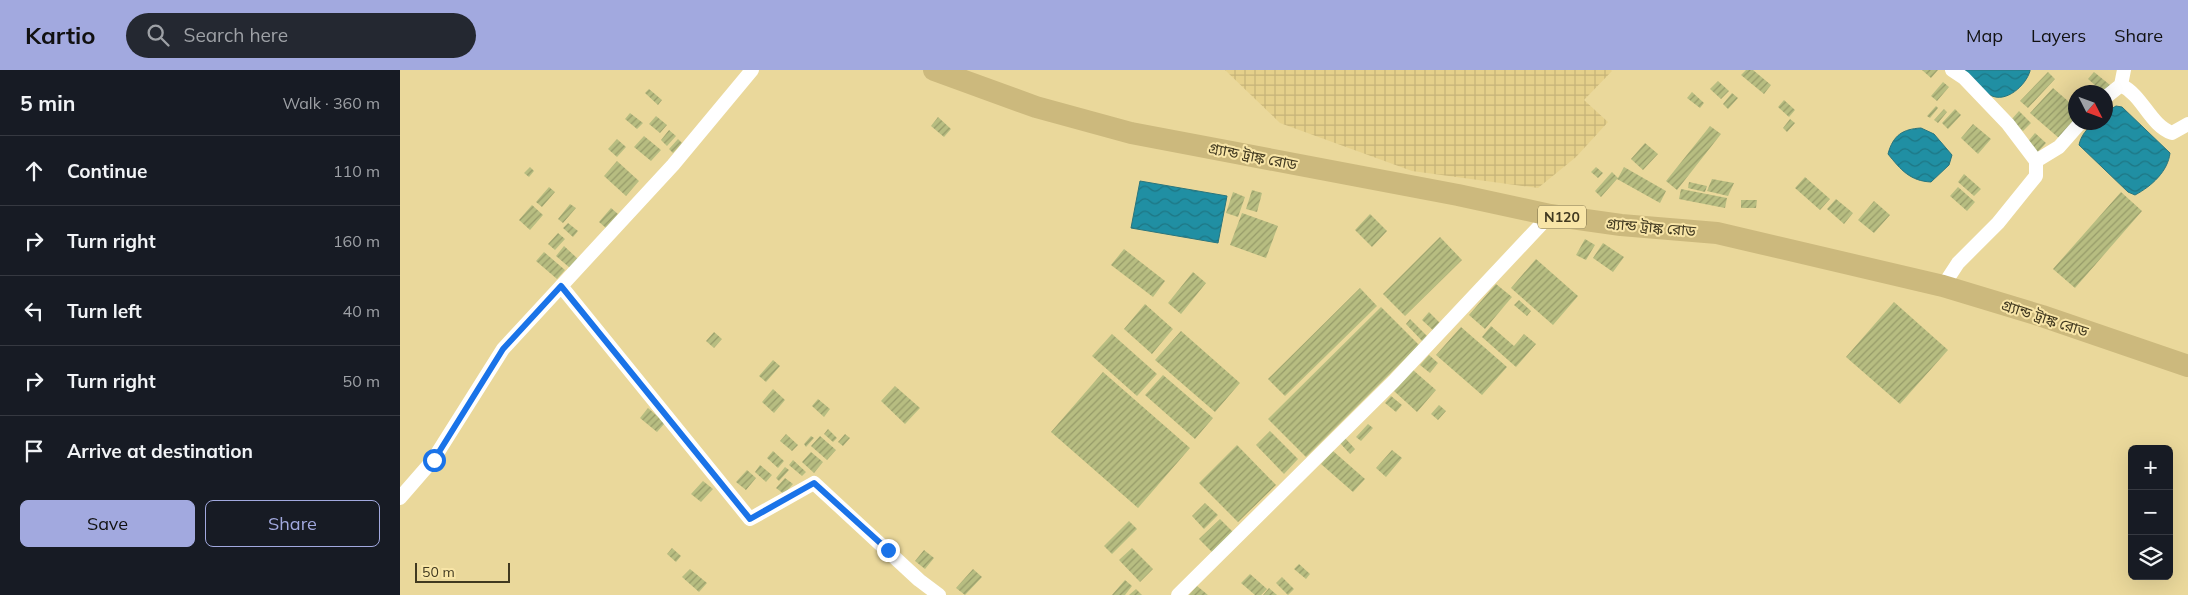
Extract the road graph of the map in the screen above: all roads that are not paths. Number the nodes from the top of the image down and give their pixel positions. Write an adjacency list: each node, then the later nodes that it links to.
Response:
1 (752, 70): 11 (street)
2 (934, 70): 10 (highway, গ্র্যান্ড ট্রাঙ্ক রোড / N120)
3 (1952, 70): 9 (street)
4 (2124, 70): 5 (street)
5 (2121, 85): 6 (street); 7 (street)
6 (2113, 91)
7 (2188, 124)
8 (2074, 130): 9 (street)
9 (2036, 161): 12 (street)
10 (1550, 215): 12 (highway, গ্র্যান্ড ট্রাঙ্ক রোড / N120); 16 (street)
11 (561, 286): 14 (street); 15 (street)
12 (1943, 286): 13 (highway, গ্র্যান্ড ট্রাঙ্ক রোড / N120)
13 (2188, 366)
14 (400, 498)
15 (939, 595)
16 (1178, 595)

